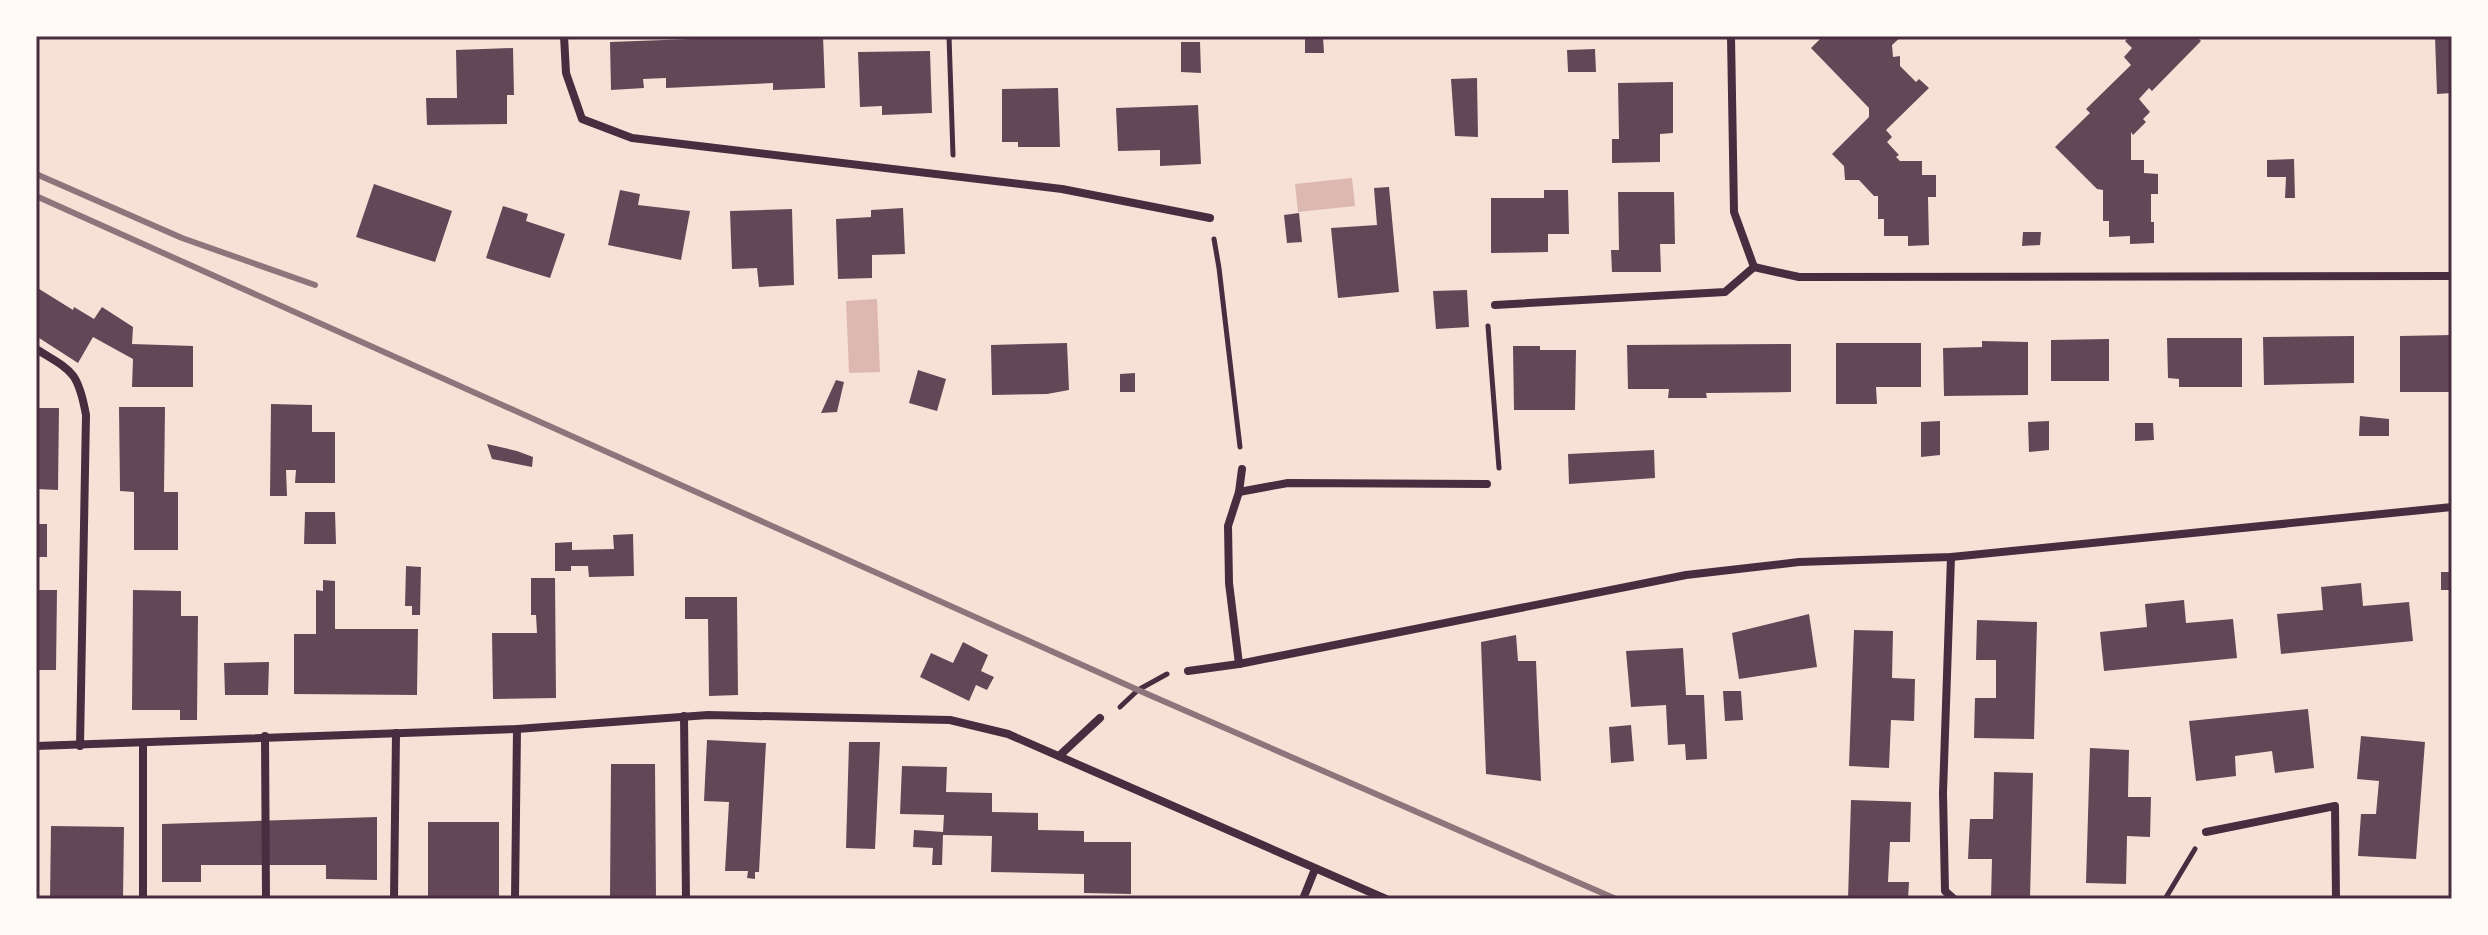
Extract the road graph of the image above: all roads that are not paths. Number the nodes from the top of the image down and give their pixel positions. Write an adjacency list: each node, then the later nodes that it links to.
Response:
1 (564, 36): 3 (street)
2 (1731, 36): 4 (street)
3 (1210, 218)
4 (1754, 267): 5 (street); 6 (street)
5 (2452, 276)
6 (1495, 305)
7 (36, 349): 22 (street)
8 (1242, 469): 10 (street)
9 (1487, 484): 10 (street)
10 (1239, 492): 13 (street)
11 (2452, 507): 12 (street)
12 (1951, 557): 13 (street); 33 (street)
13 (1239, 664): 14 (street)
14 (1188, 671)
15 (684, 716): 17 (street); 23 (street); 30 (street)
16 (1100, 718): 23 (street)
17 (517, 729): 18 (street); 29 (street)
18 (396, 733): 19 (street); 28 (street)
19 (265, 736): 20 (street); 27 (street)
20 (143, 743): 22 (street); 26 (street)
21 (36, 746): 22 (street)
22 (80, 746)
23 (1059, 756): 25 (street)
24 (2206, 832): 34 (street)
25 (1315, 869): 31 (street); 32 (street)
26 (143, 899)
27 (266, 899)
28 (394, 899)
29 (515, 899)
30 (686, 899)
31 (1303, 899)
32 (1386, 899)
33 (1954, 899)
34 (2336, 899)

